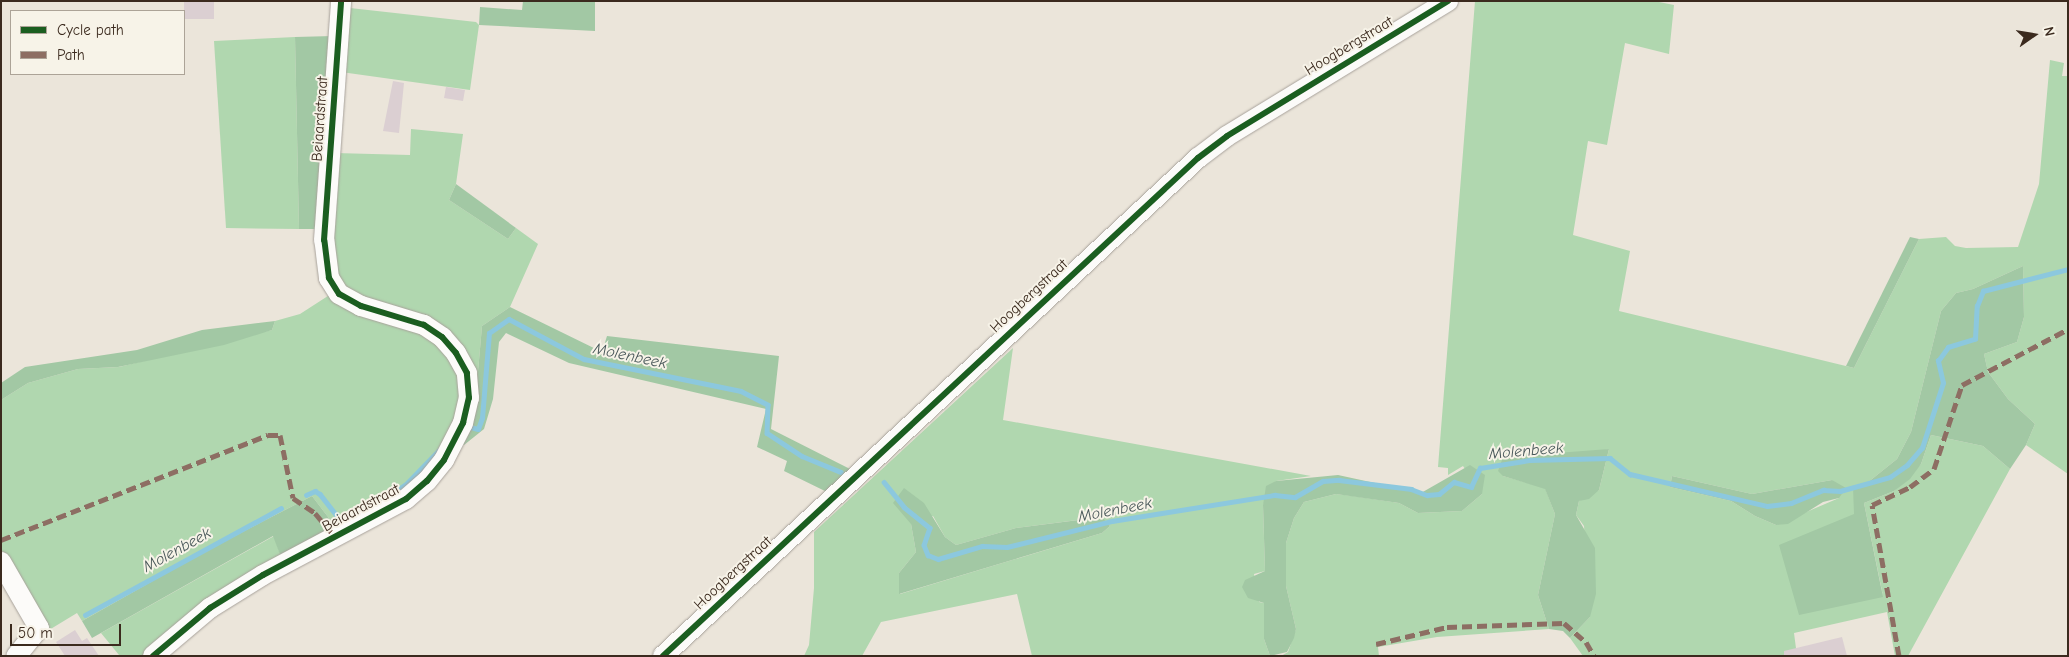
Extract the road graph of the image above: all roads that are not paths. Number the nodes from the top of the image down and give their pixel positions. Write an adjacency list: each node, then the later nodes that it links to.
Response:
1 (342, 1): 5 (street, Beiaardstraat)
2 (1448, 1): 6 (street, Hoogbergstraat)
3 (1, 562): 4 (street)
4 (16, 656)
5 (154, 656)
6 (663, 656)

